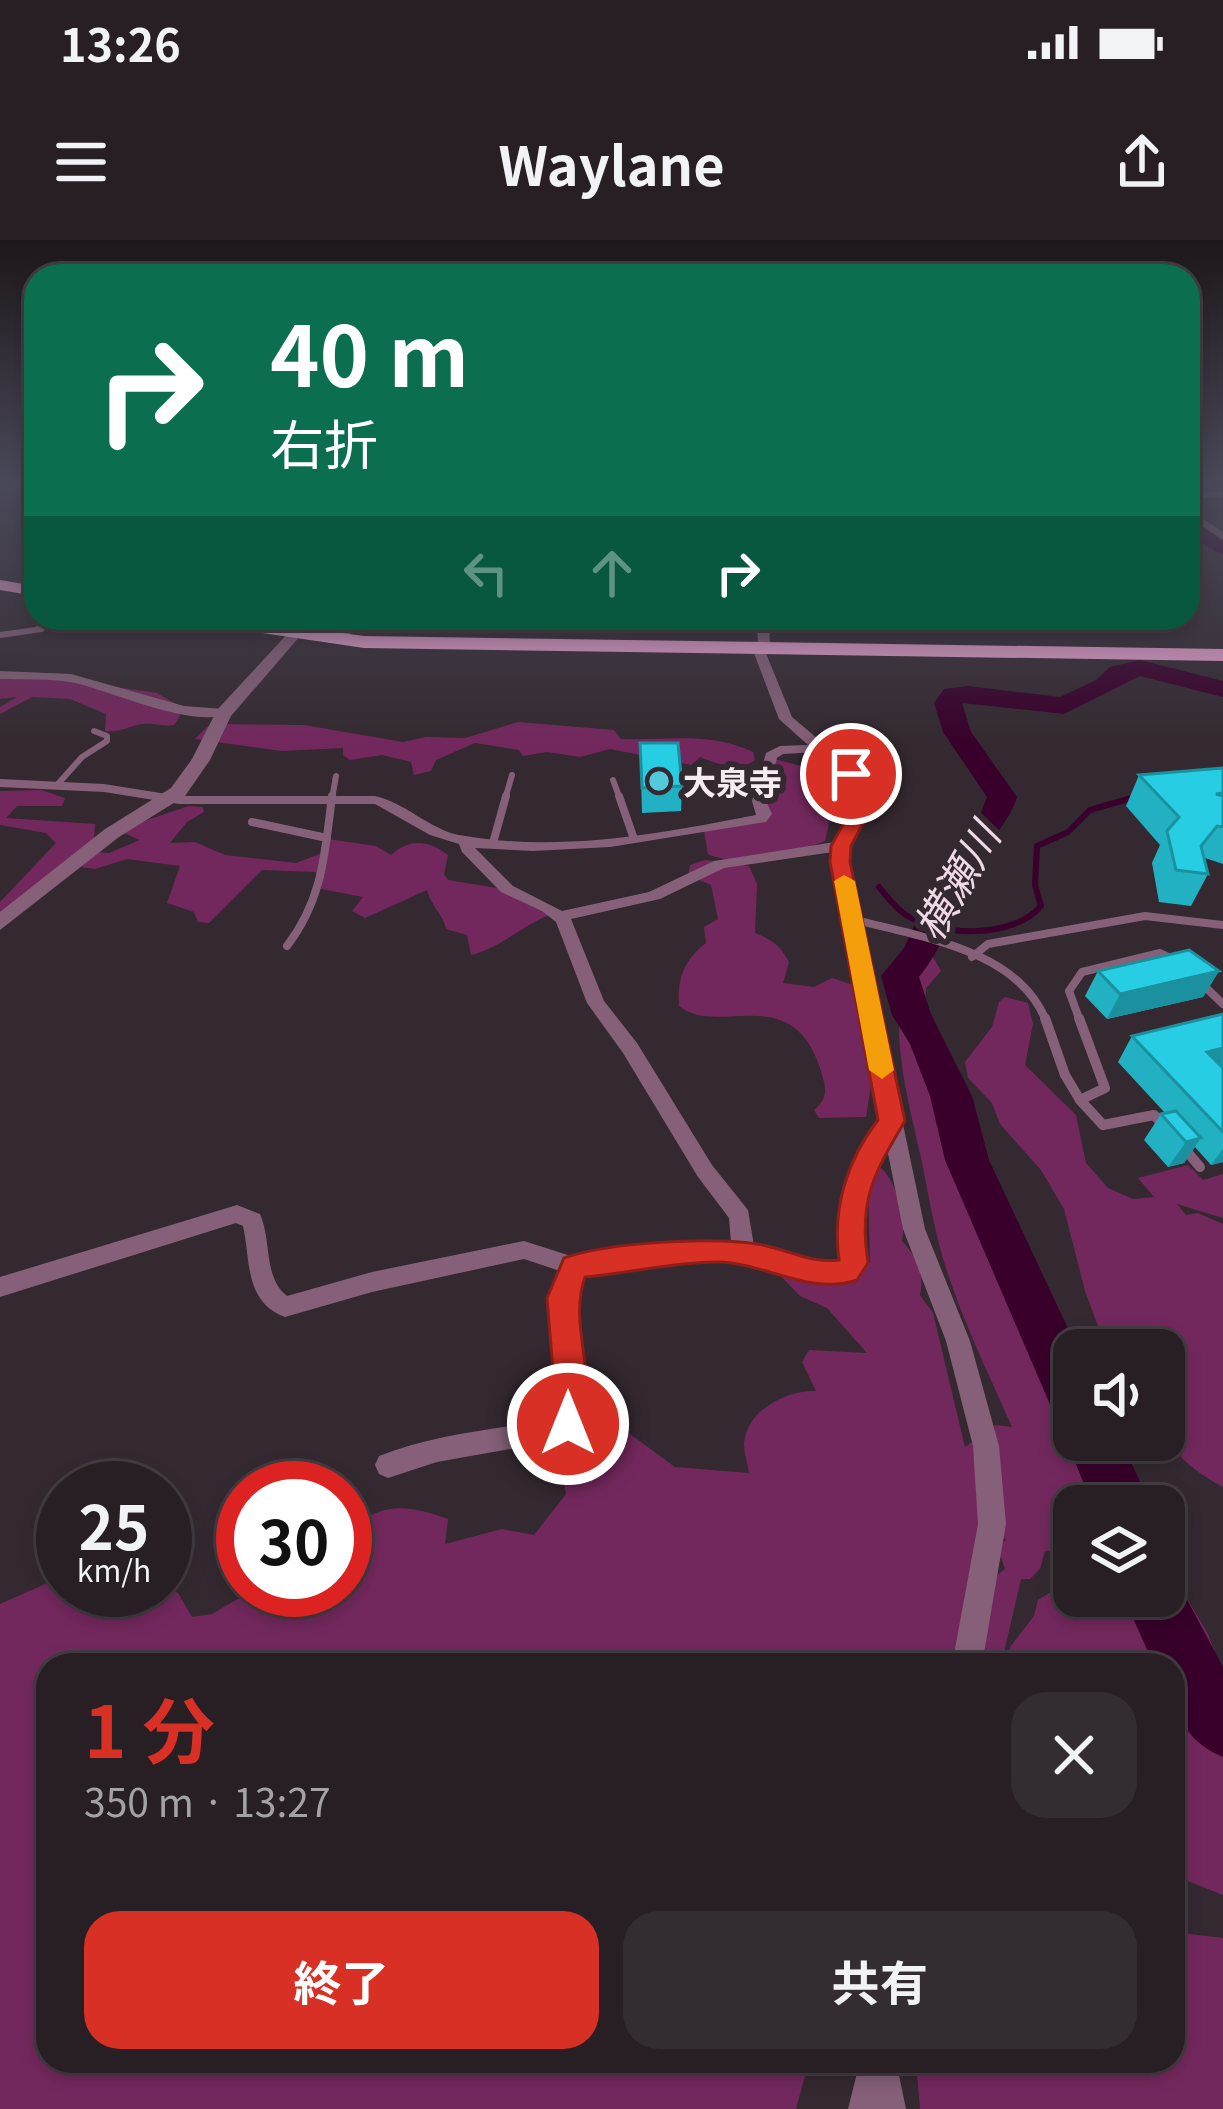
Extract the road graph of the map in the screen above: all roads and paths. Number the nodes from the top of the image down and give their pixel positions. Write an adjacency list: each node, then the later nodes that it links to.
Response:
1 (38, 630): 5 (street)
2 (265, 630): 6 (highway)
3 (347, 630): 7 (street)
4 (762, 630): 8 (street)
5 (0, 635)
6 (294, 635): 7 (highway); 11 (street)
7 (338, 640): 8 (highway)
8 (761, 648): 9 (highway); 13 (street)
9 (1223, 655)
10 (0, 675): 11 (street)
11 (224, 712): 20 (street)
12 (94, 731): 18 (lane)
13 (820, 748): 23 (street); 26 (street)
14 (512, 775): 25 (lane)
15 (336, 776): 19 (lane)
16 (613, 780): 23 (lane)
17 (0, 783): 18 (street)
18 (57, 785): 20 (street)
19 (333, 796): 20 (street); 22 (lane); 24 (street)
20 (168, 799): 29 (street)
21 (252, 822): 22 (lane)
22 (327, 838): 31 (lane)
23 (634, 839): 25 (street)
24 (466, 840): 25 (street); 27 (street)
25 (493, 843)
26 (841, 846): 27 (street); 28 (street)
27 (561, 916): 37 (street)
28 (852, 920): 32 (lane); 35 (street)
29 (0, 923)
30 (1223, 925): 32 (lane)
31 (286, 946)
32 (971, 957): 34 (lane)
33 (1223, 1004): 34 (lane)
34 (1080, 1100): 36 (lane)
35 (892, 1121): 37 (street); 41 (street)
36 (1200, 1167)
37 (743, 1253): 38 (street)
38 (574, 1266): 39 (street); 40 (street)
39 (0, 1287)
40 (388, 1465)
41 (969, 1653)
42 (875, 2073): 44 (street)
43 (880, 2073): 45 (street)
44 (867, 2109)
45 (887, 2109)

